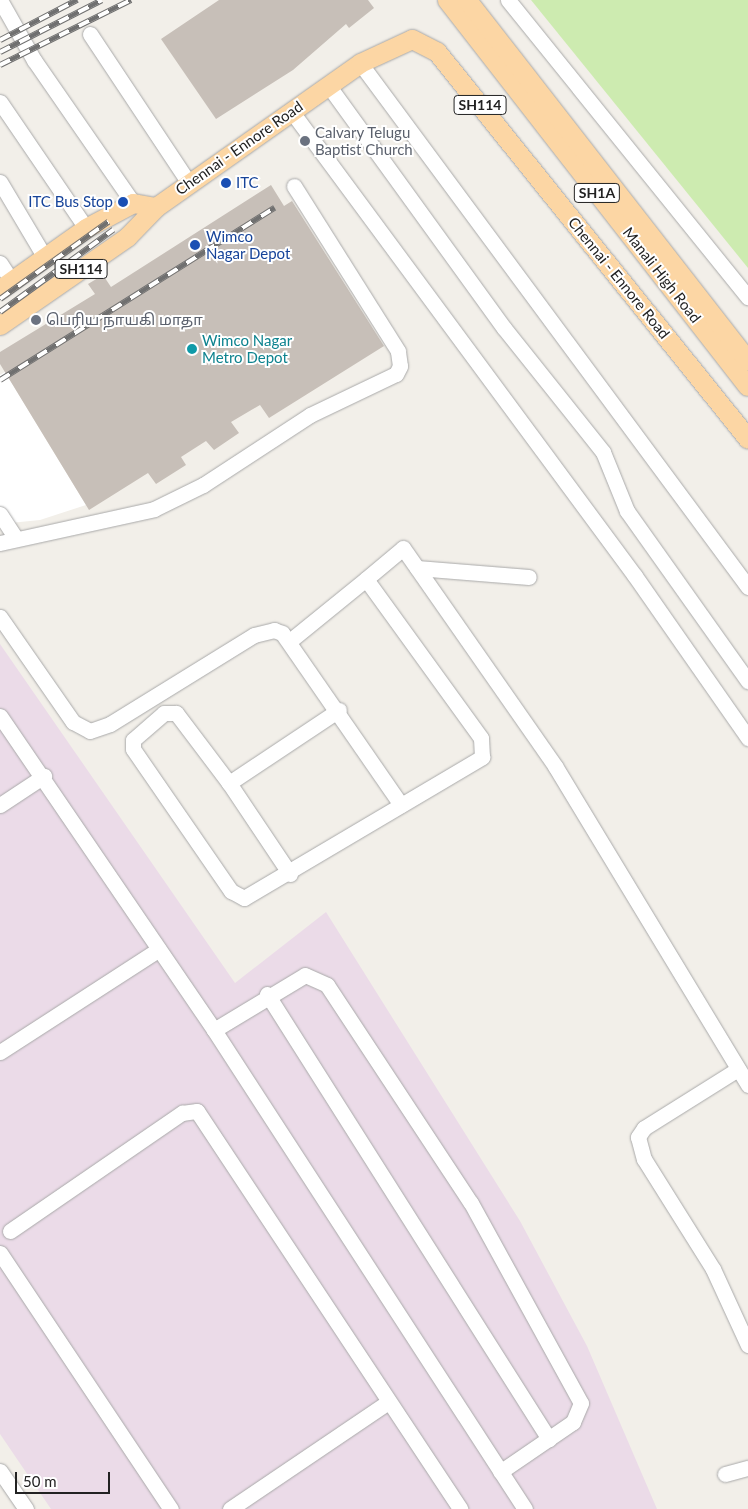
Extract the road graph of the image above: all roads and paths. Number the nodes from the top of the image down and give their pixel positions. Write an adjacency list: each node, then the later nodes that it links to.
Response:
1 (0, 0): 13 (street)
2 (447, 0): 22 (main road, Manali High Road / SH1A)
3 (467, 0): 21 (main road, Manali High Road / SH1A)
4 (508, 0): 19 (street)
5 (90, 34): 11 (street)
6 (360, 63): 7 (main road, Chennai - Ennore Road / SH114); 23 (main road, Chennai - Ennore Road / SH114); 30 (street)
7 (328, 85): 9 (main road, Chennai - Ennore Road / SH114); 33 (street)
8 (0, 102): 15 (street)
9 (292, 112): 11 (main road, Chennai - Ennore Road / SH114); 36 (street)
10 (0, 182): 16 (street)
11 (189, 183): 14 (main road, Chennai - Ennore Road / SH114)
12 (294, 186): 25 (street)
13 (133, 203): 14 (main road); 15 (main road, SH114)
14 (156, 207): 20 (main road, Chennai - Ennore Road / SH114)
15 (86, 228): 16 (main road, SH114)
16 (44, 256): 18 (main road, SH114)
17 (0, 263): 18 (street)
18 (5, 284)
19 (748, 297)
20 (0, 325)
21 (748, 361)
22 (748, 386)
23 (748, 439)
24 (0, 514): 25 (street)
25 (15, 536): 26 (street)
26 (0, 543)
27 (417, 568): 28 (street); 29 (street); 46 (street)
28 (529, 577)
29 (366, 579): 32 (street); 40 (street)
30 (748, 587)
31 (0, 618): 32 (street)
32 (291, 640): 34 (street)
33 (748, 680)
34 (339, 710): 38 (street); 40 (street)
35 (0, 716): 37 (street)
36 (748, 738)
37 (44, 776): 39 (street); 42 (street)
38 (229, 783): 41 (street); 41 (street)
39 (0, 805)
40 (401, 805): 41 (street)
41 (290, 874)
42 (160, 949): 44 (street); 45 (street)
43 (267, 994): 44 (street); 52 (street); 52 (street)
44 (214, 1030): 55 (street)
45 (0, 1052)
46 (738, 1069): 47 (street); 50 (street)
47 (748, 1085)
48 (10, 1231): 51 (street)
49 (0, 1253): 58 (street)
50 (748, 1345)
51 (388, 1402): 59 (street); 60 (street)
52 (549, 1439): 55 (street)
53 (748, 1468): 56 (street)
54 (0, 1471): 57 (street)
55 (500, 1472): 61 (street)
56 (725, 1474)
57 (26, 1509)
58 (171, 1509)
59 (230, 1509)
60 (460, 1509)
61 (525, 1509)

